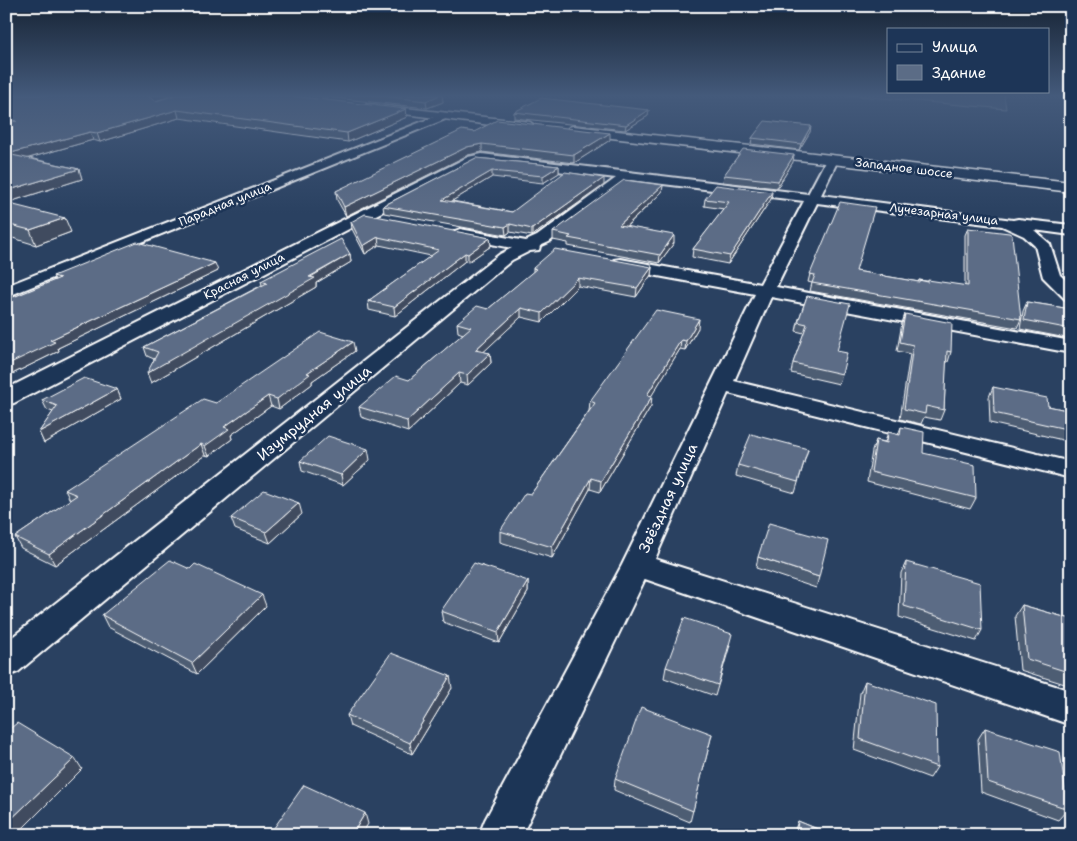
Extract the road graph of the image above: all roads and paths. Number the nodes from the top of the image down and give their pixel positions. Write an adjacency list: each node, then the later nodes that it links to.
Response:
1 (399, 134): 17 (street, Парадная улица)
2 (606, 134): 4 (main road, Западное шоссе)
3 (482, 158): 5 (street, Лучезарная улица); 8 (street, Красная улица)
4 (832, 160): 6 (main road, Западное шоссе); 7 (street, Звёздная улица)
5 (628, 175): 7 (street, Лучезарная улица); 13 (street, Изумрудная улица)
6 (1071, 187)
7 (811, 198): 10 (street, Лучезарная улица); 16 (street, Звёздная улица)
8 (362, 215): 9 (street); 21 (street, Красная улица)
9 (392, 221)
10 (1006, 222): 12 (street); 18 (street, Лучезарная улица)
11 (440, 230): 13 (street)
12 (1071, 230)
13 (528, 246): 14 (street); 24 (street, Изумрудная улица)
14 (556, 252)
15 (604, 261): 16 (street)
16 (765, 291): 19 (street); 20 (street, Звёздная улица)
17 (6, 292)
18 (1071, 295)
19 (1071, 347)
20 (721, 386): 22 (street); 23 (street, Звёздная улица)
21 (6, 398)
22 (1071, 470)
23 (637, 565): 25 (street); 26 (street, Звёздная улица)
24 (6, 662)
25 (1071, 708)
26 (500, 835)

